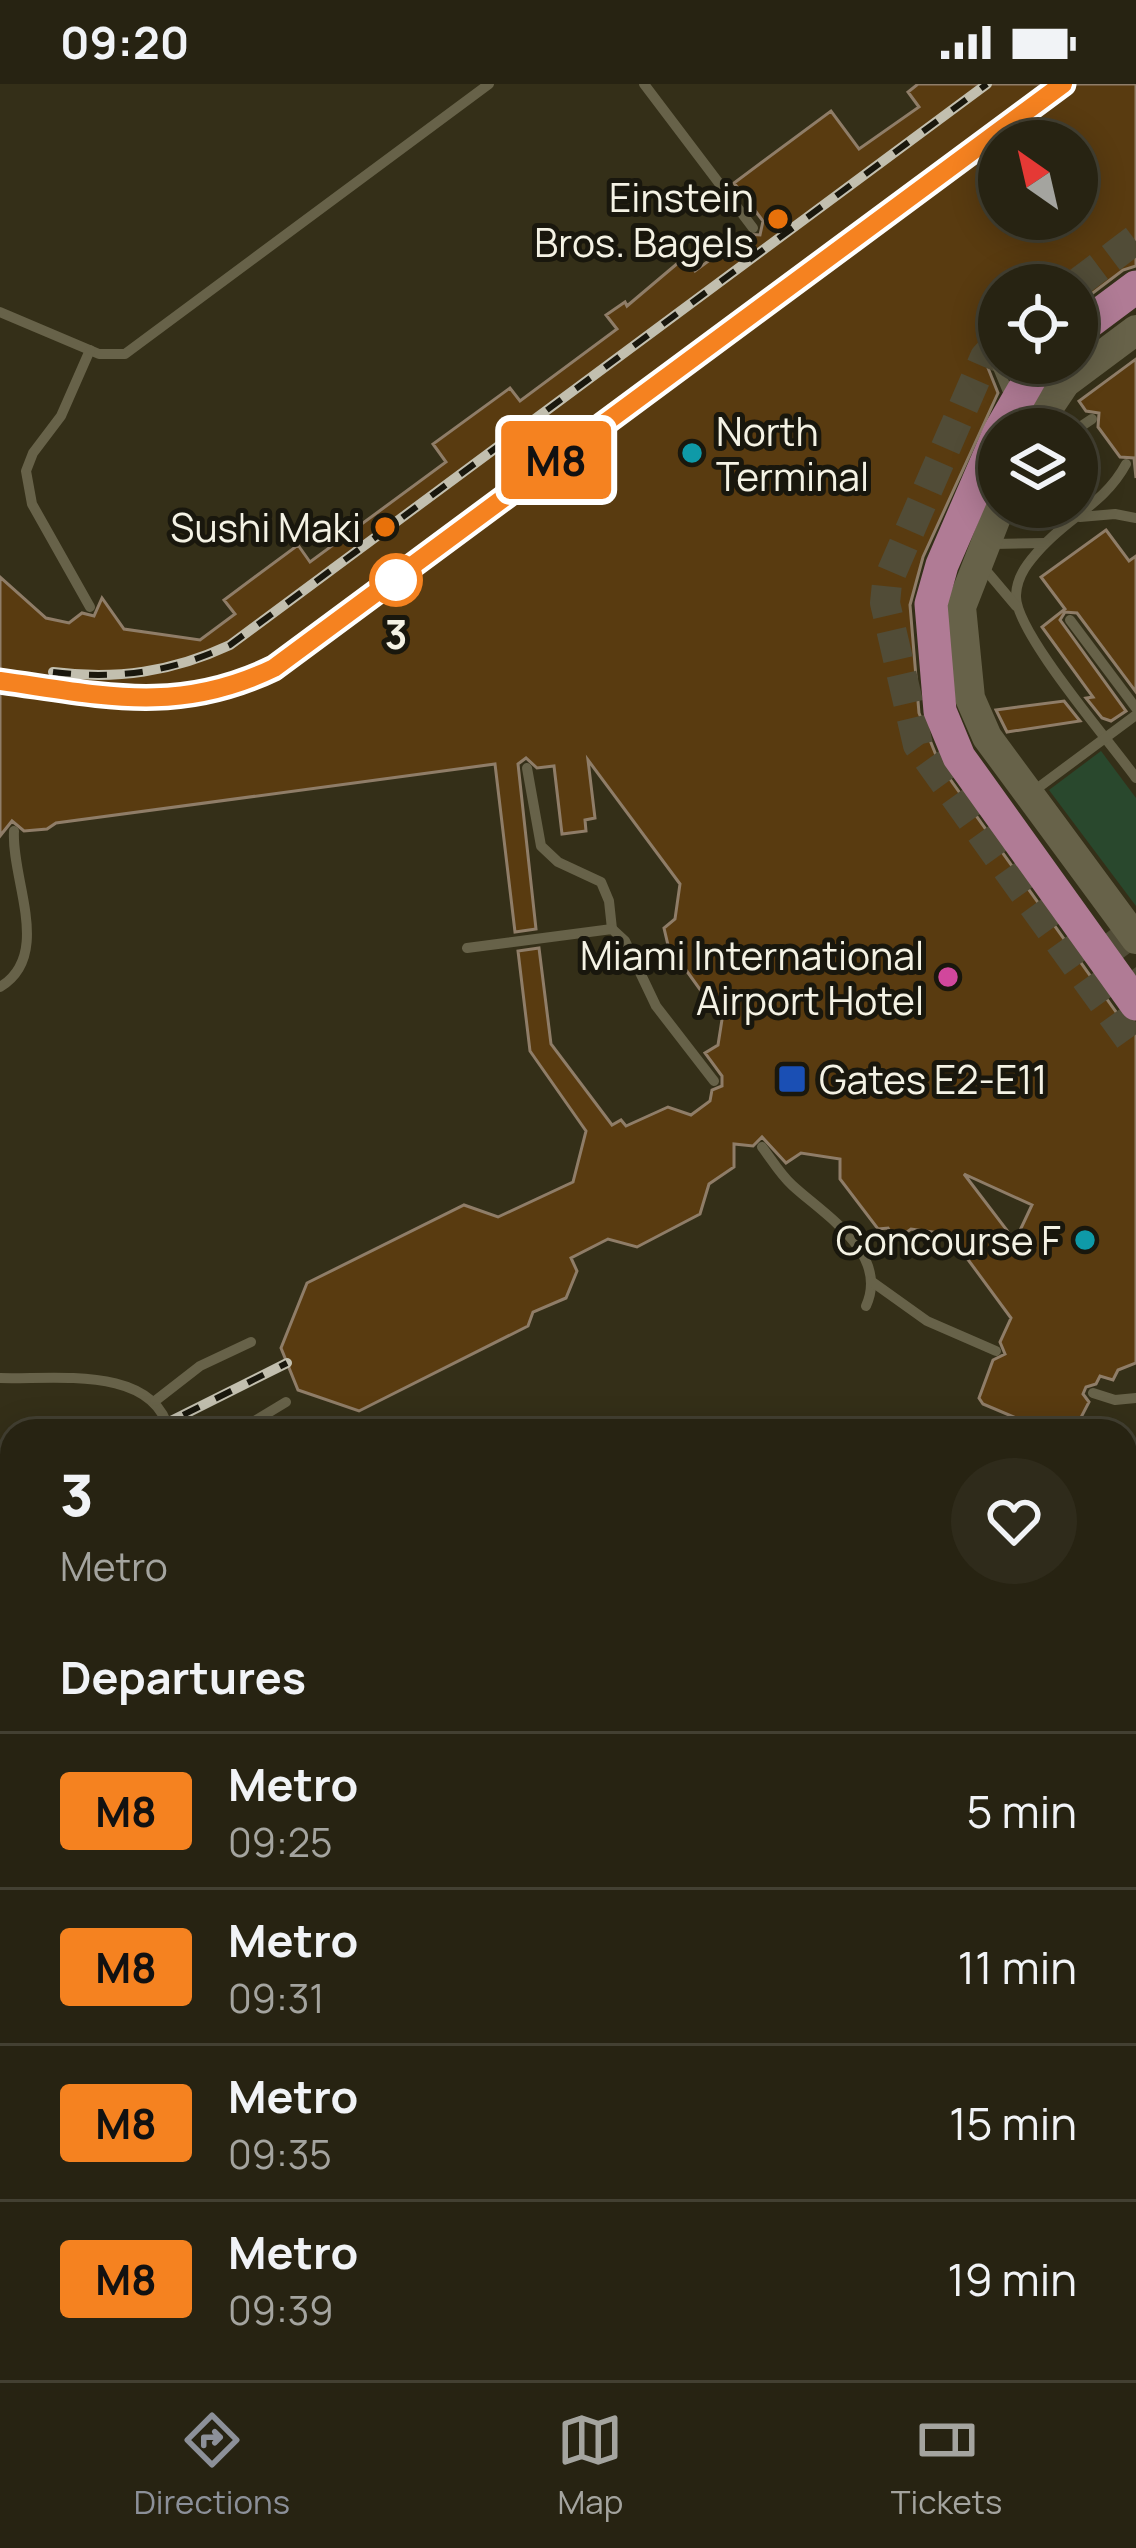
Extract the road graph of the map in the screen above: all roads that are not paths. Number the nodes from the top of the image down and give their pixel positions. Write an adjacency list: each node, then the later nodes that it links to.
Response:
1 (489, 84): 8 (lane)
2 (644, 84): 3 (lane)
3 (753, 229)
4 (1136, 287): 6 (main road)
5 (0, 312): 8 (lane)
6 (1098, 315)
7 (1136, 330): 9 (main road)
8 (90, 350): 20 (lane)
9 (1024, 407): 19 (main road)
10 (1126, 464): 11 (lane)
11 (1098, 502)
12 (1098, 516): 13 (lane)
13 (1136, 518)
14 (989, 528): 19 (main road)
15 (1066, 528): 16 (lane)
16 (1045, 543): 17 (lane); 21 (lane)
17 (993, 544)
18 (983, 567): 21 (lane)
19 (946, 606): 28 (main road)
20 (90, 607)
21 (1017, 608): 24 (lane)
22 (1070, 620): 27 (lane)
23 (1049, 636): 24 (lane)
24 (1037, 644): 26 (lane)
25 (1084, 684): 26 (lane)
26 (1072, 692): 30 (lane)
27 (1136, 711): 31 (lane)
28 (959, 719): 31 (main road); 37 (main road)
29 (527, 768): 33 (lane)
30 (1136, 778)
31 (1029, 795): 34 (main road)
32 (14, 831): 36 (lane)
33 (612, 929): 35 (lane); 38 (lane)
34 (1134, 932)
35 (467, 948)
36 (0, 987)
37 (1136, 1004)
38 (714, 1081)
39 (762, 1147): 40 (lane)
40 (871, 1281): 41 (lane); 43 (lane)
41 (866, 1306)
42 (251, 1342): 47 (lane)
43 (996, 1351)
44 (0, 1378): 47 (lane)
45 (1093, 1393): 46 (lane)
46 (1136, 1398)
47 (155, 1401): 49 (lane)
48 (286, 1402): 50 (lane)
49 (163, 1419)
50 (258, 1419)

